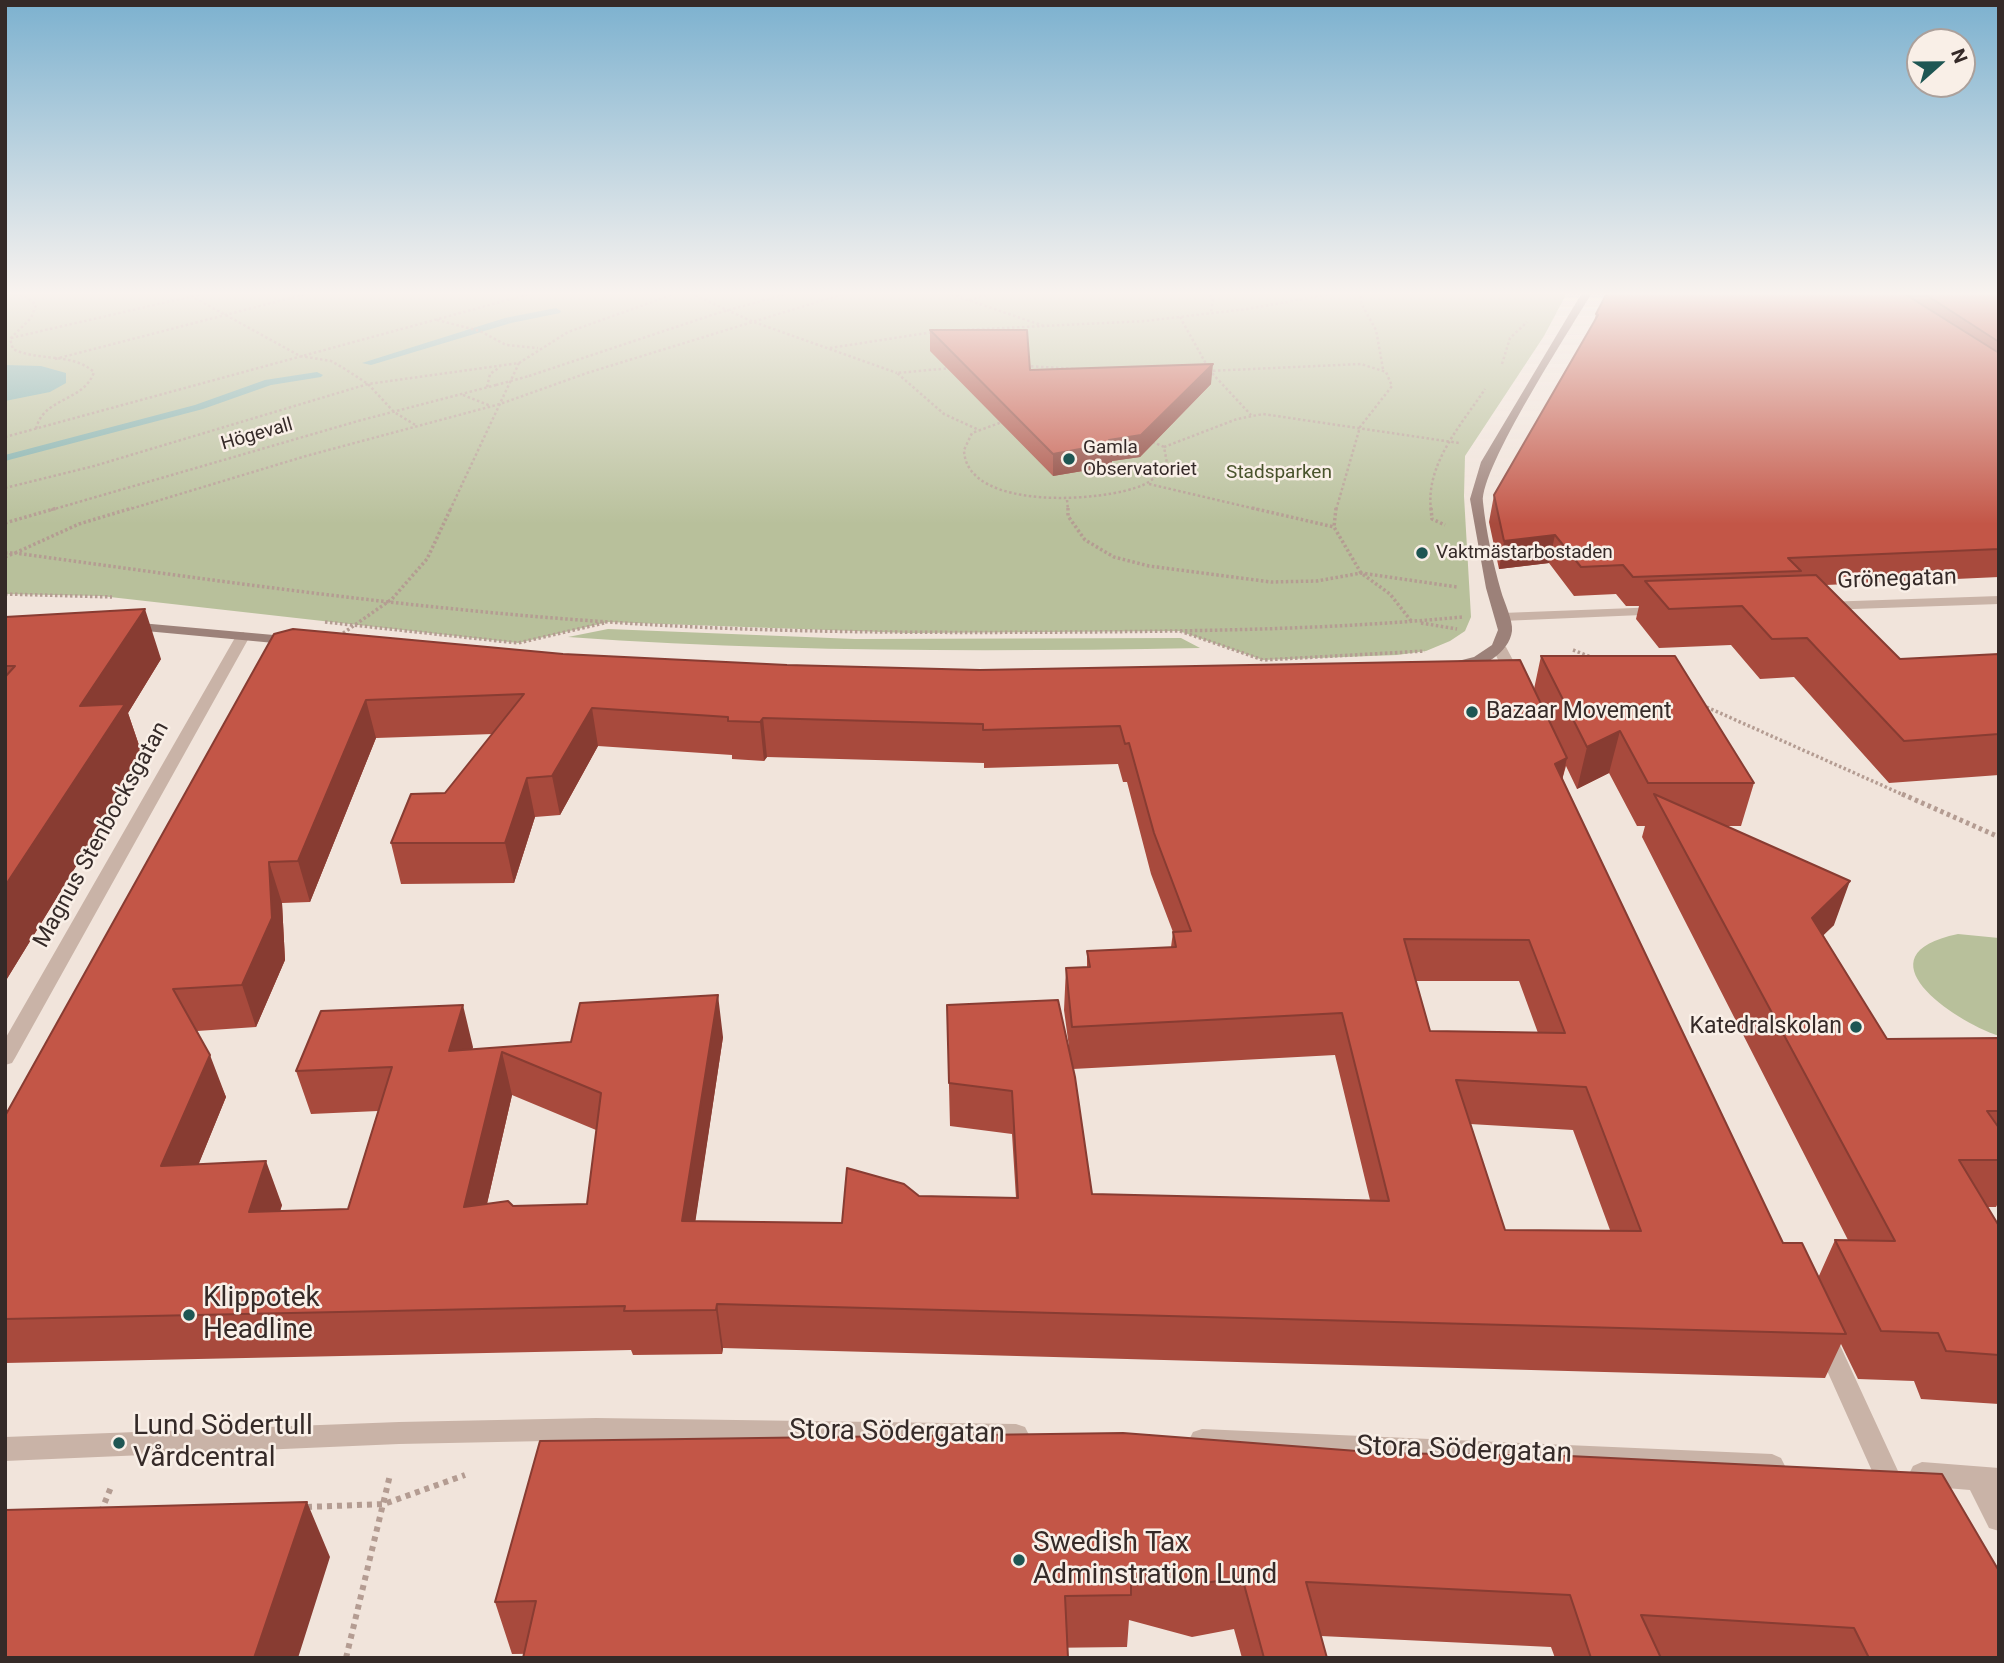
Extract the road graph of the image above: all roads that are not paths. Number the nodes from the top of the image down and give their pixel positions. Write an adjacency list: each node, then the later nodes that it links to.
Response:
1 (1542, 369): 5 (street)
2 (1999, 600): 3 (street, Grönegatan)
3 (1804, 606)
4 (1678, 610): 5 (street)
5 (1502, 617): 9 (street)
6 (109, 624): 7 (street)
7 (243, 636): 8 (street); 12 (street, Magnus Stenbocksgatan)
8 (330, 644)
9 (1499, 646): 10 (street); 11 (street)
10 (1435, 671)
11 (1522, 695)
12 (5, 1058)
13 (1814, 1314): 19 (street)
14 (1036, 1436): 16 (street, Stora Södergatan)
15 (1174, 1439): 17 (street, Stora Södergatan)
16 (5, 1449)
17 (1801, 1468)
18 (1857, 1471): 19 (street)
19 (1885, 1471): 20 (street)
20 (1988, 1479): 21 (street)
21 (1999, 1519)

